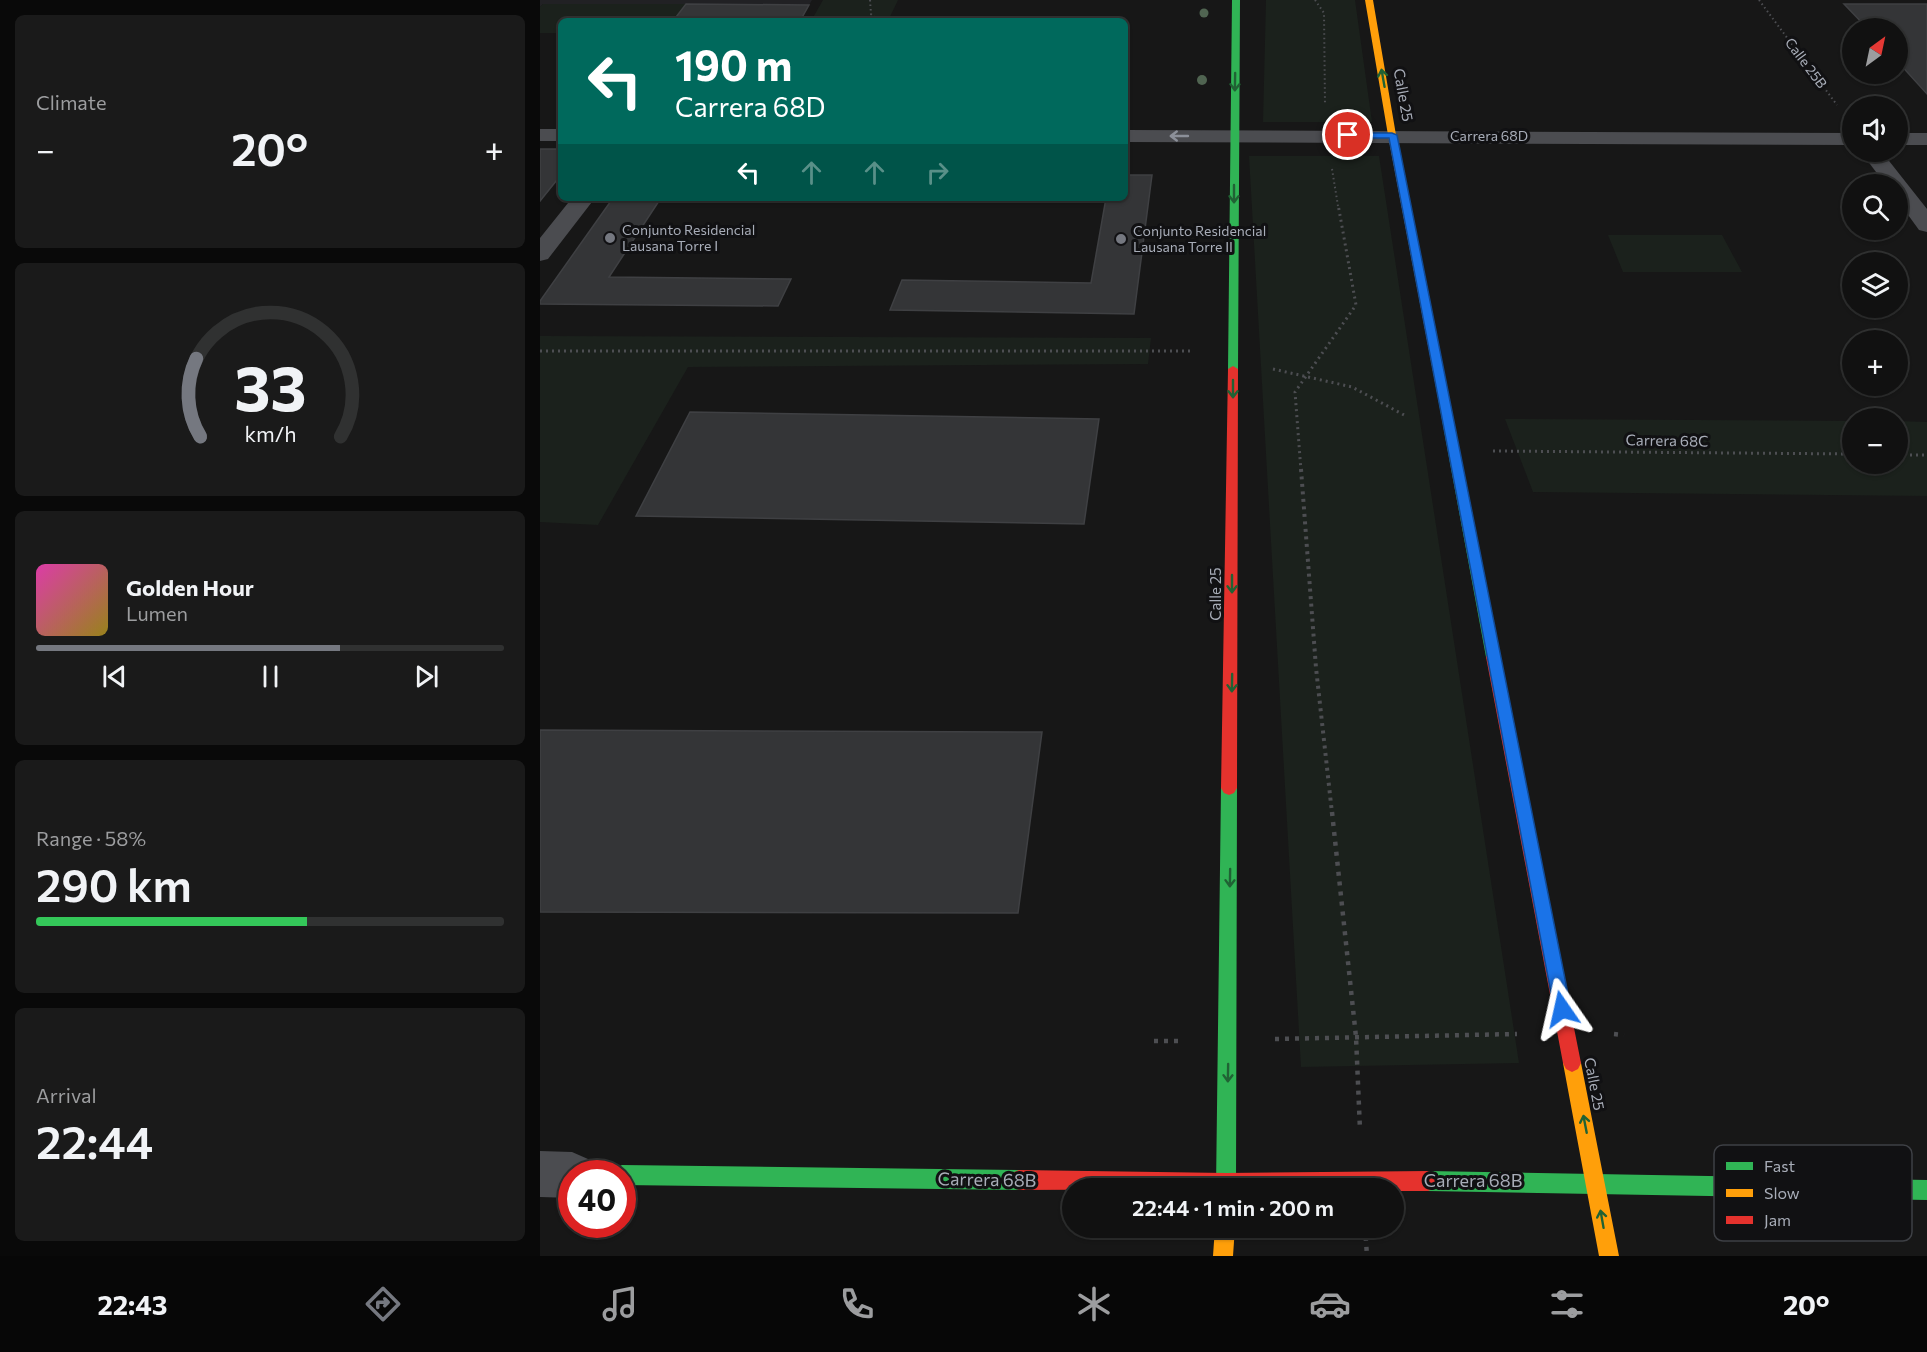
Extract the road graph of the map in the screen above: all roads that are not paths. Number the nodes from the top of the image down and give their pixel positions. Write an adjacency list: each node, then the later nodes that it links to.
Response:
1 (1236, 0): 5 (street, Calle 25, one-way to 5)
2 (1369, 0): 6 (street, Calle 25, one-way to 2)
3 (540, 135): 4 (street)
4 (558, 135)
5 (1234, 135): 6 (street, Carrera 68D); 7 (street, Carrera 68D, one-way to 7); 20 (street, Calle 25, one-way to 20)
6 (1392, 135): 8 (street, Carrera 68D); 22 (street, Calle 25, one-way to 6)
7 (1128, 136)
8 (1842, 139)
9 (1908, 139): 10 (street)
10 (1927, 139)
11 (1879, 162): 12 (street)
12 (1888, 174)
13 (1908, 200): 15 (street)
14 (582, 201): 16 (street)
15 (1927, 225)
16 (540, 254)
17 (540, 1174): 18 (street)
18 (558, 1175)
19 (636, 1175): 23 (street, Carrera 68B)
20 (1226, 1178)
21 (1404, 1180): 22 (street, Carrera 68B)
22 (1596, 1182): 24 (street, Carrera 68B); 29 (street, Calle 25, one-way to 22)
23 (1062, 1183)
24 (1714, 1185)
25 (1912, 1190): 26 (street, Carrera 68B)
26 (1927, 1190)
27 (1225, 1238): 28 (street)
28 (1224, 1256)
29 (1608, 1256)

